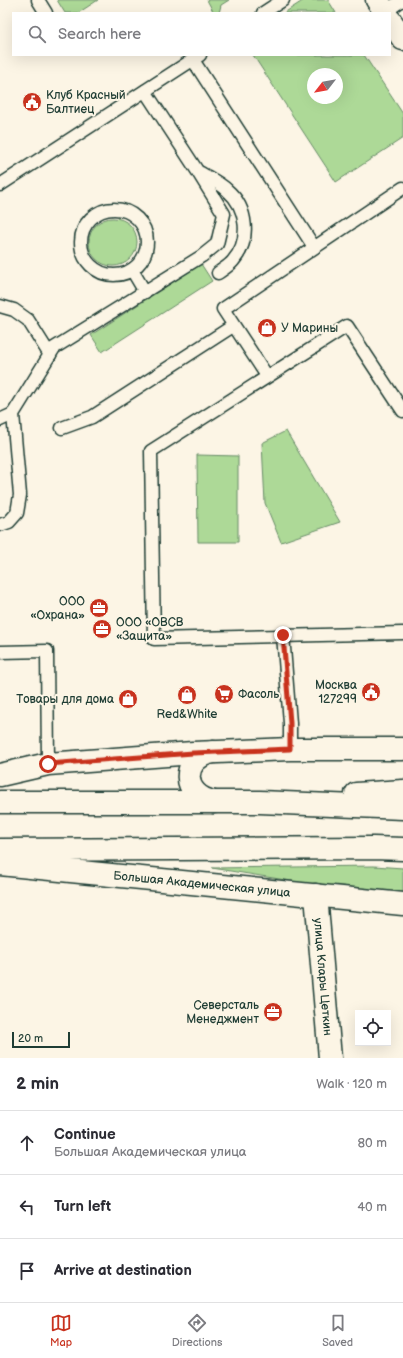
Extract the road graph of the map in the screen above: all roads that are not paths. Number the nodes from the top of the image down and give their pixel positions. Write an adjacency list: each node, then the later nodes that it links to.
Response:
1 (38, 0): 3 (lane)
2 (283, 0): 4 (lane)
3 (45, 12)
4 (265, 12)
5 (391, 15): 6 (main road)
6 (403, 39)
7 (196, 57): 8 (lane); 12 (lane)
8 (146, 91): 9 (lane); 10 (lane)
9 (198, 172): 14 (lane); 15 (lane)
10 (0, 185)
11 (403, 188): 12 (lane)
12 (314, 247): 17 (lane)
13 (132, 270): 13 (lane); 15 (lane)
14 (218, 273)
15 (145, 292): 18 (lane)
16 (0, 306): 18 (lane)
17 (233, 326): 19 (lane); 23 (lane)
18 (50, 355): 21 (lane)
19 (267, 376): 20 (lane); 26 (lane)
20 (403, 412)
21 (13, 414): 22 (lane); 24 (lane)
22 (0, 420)
23 (62, 428)
24 (0, 524)
25 (403, 633): 26 (lane)
26 (283, 635): 28 (lane)
27 (0, 652): 31 (lane)
28 (290, 749): 29 (main road); 30 (main road)
29 (403, 749)
30 (214, 752): 31 (main road); 35 (main road)
31 (48, 764): 32 (main road)
32 (0, 776)
33 (403, 791): 36 (main road)
34 (0, 802): 35 (main road)
35 (214, 802): 36 (main road)
36 (260, 802): 37 (main road)
37 (403, 808)
38 (403, 849): 39 (main road)
39 (0, 850)
40 (0, 864): 41 (main road, Большая Академическая улица)
41 (316, 894): 42 (main road, Большая Академическая улица); 43 (main road, улица Клары Цеткин)
42 (403, 904)
43 (330, 1058)

